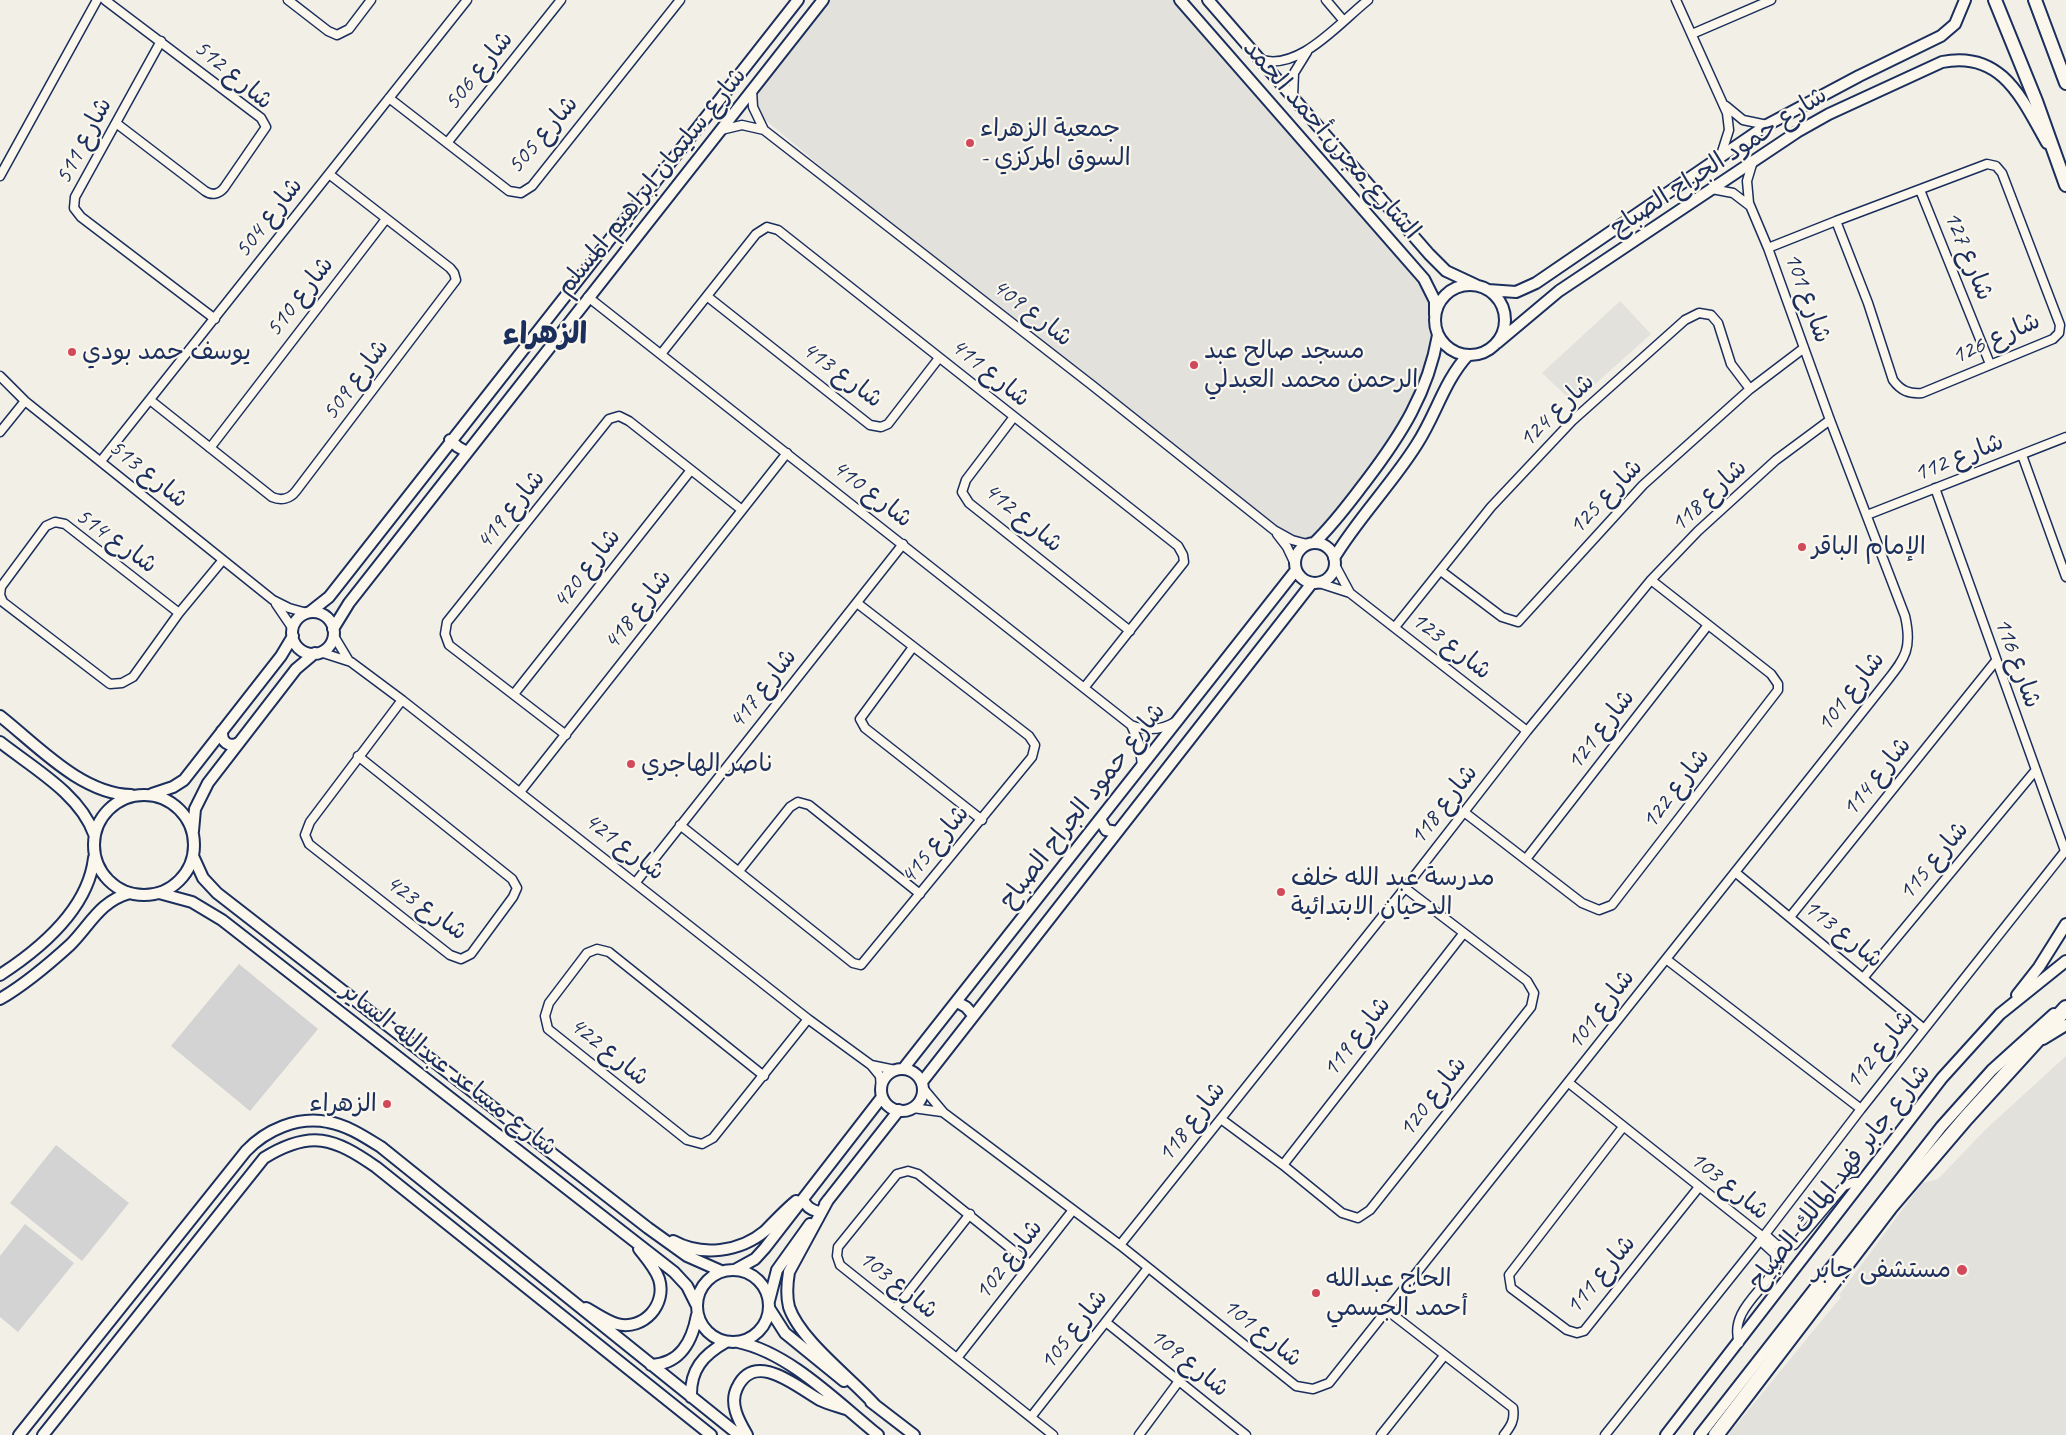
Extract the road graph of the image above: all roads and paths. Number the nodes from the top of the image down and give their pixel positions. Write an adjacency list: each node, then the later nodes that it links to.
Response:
1 (97, 0): 41 (street)
2 (105, 0): 21 (street, شارع 512)
3 (288, 0): 4 (street)
4 (372, 0)
5 (467, 0): 29 (street, شارع 504)
6 (561, 0): 36 (street, شارع 506)
7 (680, 0): 36 (street, شارع 505)
8 (798, 0): 70 (street, شارع سليمان ابراهيم المسلم)
9 (823, 0): 28 (street, شارع سليمان ابراهيم المسلم)
10 (1180, 0): 53 (street, الشارع مجرن أحمد الحمد)
11 (1208, 0): 24 (street, الشارع مجرن أحمد الحمد)
12 (1326, 0): 19 (street)
13 (1368, 0): 19 (street)
14 (1676, 0): 20 (street)
15 (1771, 0): 20 (street)
16 (1965, 0): 23 (street, شارع حمود الجراح الصباح)
17 (1995, 0): 38 (main road)
18 (2035, 0): 25 (main road)
19 (1343, 20): 22 (street)
20 (1692, 34): 31 (street)
21 (161, 41): 32 (street, شارع 511); 32 (street, شارع 512)
22 (1310, 49): 24 (street); 30 (street)
23 (1903, 55): 26 (street); 33 (street, شارع حمود الجراح الصباح)
24 (1258, 58): 30 (street, الشارع مجرن أحمد الحمد)
25 (2062, 68): 27 (main road)
26 (1911, 74): 38 (street, شارع حمود الجراح الصباح); 39 (street, شارع حمود الجراح الصباح)
27 (2066, 83)
28 (752, 90): 34 (street, شارع سليمان ابراهيم المسلم); 35 (street, شارع 409)
29 (389, 98): 36 (street, شارع 505); 40 (street, شارع 504)
30 (1293, 98): 49 (street, الشارع مجرن أحمد الحمد)
31 (1724, 104): 33 (street); 37 (street)
32 (116, 123): 54 (street, شارع 511)
33 (1767, 125): 37 (street, شارع حمود الجراح الصباح)
34 (721, 130): 35 (street, شارع 409); 51 (street, شارع سليمان ابراهيم المسلم)
35 (764, 130): 84 (street, شارع 409)
36 (448, 143)
37 (1721, 156): 50 (street, شارع حمود الجراح الصباح)
38 (2056, 158): 42 (main road)
39 (1754, 159): 43 (street, شارع حمود الجراح الصباح); 45 (street, شارع 101)
40 (329, 174): 46 (street, شارع 509); 54 (street, شارع 504)
41 (0, 176)
42 (2066, 185)
43 (1708, 190): 45 (street, شارع 101); 56 (street, شارع حمود الجراح الصباح)
44 (1920, 190): 47 (street, شارع 126); 61 (street, شارع 127); 61 (street, شارع 126)
45 (1752, 210): 48 (street, شارع 101)
46 (386, 219): 71 (street, شارع 510); 71 (street, شارع 509)
47 (1836, 221): 48 (street, شارع 126); 61 (street, شارع 126)
48 (1768, 248): 57 (street, شارع 101)
49 (1476, 285): 50 (street); 53 (street)
50 (1488, 290): 56 (street)
51 (588, 297): 58 (street, شارع 410); 73 (street, شارع سليمان ابراهيم المسلم)
52 (708, 297): 58 (street, شارع 411); 60 (street, شارع 413); 60 (street, شارع 411)
53 (1435, 315): 55 (street)
54 (214, 319): 64 (street, شارع 504)
55 (1438, 335): 59 (street); 79 (street)
56 (1496, 343): 59 (street)
57 (1804, 348): 63 (street, شارع 125); 67 (street, شارع 101)
58 (661, 354): 74 (street, شارع 410)
59 (1468, 355): 81 (street)
60 (939, 358): 66 (street, شارع 411)
61 (1990, 364)
62 (0, 376): 65 (street, شارع 513)
63 (1750, 389): 90 (street, شارع 125); 90 (street, شارع 124)
64 (150, 400): 71 (street, شارع 509); 76 (street, شارع 504)
65 (25, 401): 68 (street); 76 (street, شارع 513)
66 (1014, 418): 102 (street, شارع 412); 102 (street, شارع 411)
67 (1830, 420): 83 (street, شارع 101); 92 (street, شارع 118)
68 (0, 432)
69 (2066, 438): 75 (street, شارع 112)
70 (450, 440): 72 (street, شارع سليمان ابراهيم المسلم); 73 (street)
71 (210, 448)
72 (441, 452): 77 (street); 98 (street, شارع سليمان ابراهيم المسلم)
73 (467, 452): 77 (street, شارع سليمان ابراهيم المسلم)
74 (787, 453): 82 (street, شارع 418); 85 (street, شارع 410)
75 (2022, 455): 80 (street, شارع 112); 91 (street)
76 (101, 461): 87 (street, شارع 513)
77 (457, 466): 104 (street, شارع سليمان ابراهيم المسلم)
78 (691, 470): 82 (street, شارع 419); 110 (street, شارع 420); 110 (street, شارع 419)
79 (1365, 482): 81 (street); 86 (street)
80 (1935, 488): 83 (street, شارع 112); 108 (street, شارع 116)
81 (1381, 494): 88 (street)
82 (742, 510): 117 (street, شارع 418)
83 (1867, 516): 137 (street, شارع 101)
84 (1274, 530): 86 (street, شارع 409); 89 (street, شارع 409)
85 (903, 544): 97 (street, شارع 417); 109 (street, شارع 410)
86 (1311, 544): 88 (street); 89 (street)
87 (222, 561): 96 (street, شارع 513); 99 (street, شارع 514)
88 (1335, 562): 93 (street); 94 (street, شارع 123)
89 (1296, 567): 93 (street); 113 (street, شارع حمود الجراح الصباح)
90 (1441, 571): 101 (street, شارع 124)
91 (2066, 577)
92 (1651, 580): 100 (street, شارع 122); 116 (street, شارع 118)
93 (1316, 583): 94 (street, شارع 123); 129 (street, شارع حمود الجراح الصباح)
94 (1350, 593): 101 (street, شارع 123)
95 (0, 595): 99 (street, شارع 514); 99 (street, شارع 514)
96 (273, 600): 98 (street, شارع 513); 103 (street, شارع 513)
97 (857, 603): 105 (street, شارع 415); 128 (street, شارع 417)
98 (308, 612): 103 (street); 104 (street)
99 (179, 613)
100 (1708, 625): 135 (street, شارع 121); 135 (street, شارع 122)
101 (1395, 627): 116 (street, شارع 123)
102 (1130, 631): 109 (street, شارع 411)
103 (293, 632): 106 (street); 115 (street)
104 (333, 633): 106 (street); 107 (street, شارع 421)
105 (913, 647): 127 (street); 127 (street, شارع 415)
106 (317, 653): 107 (street, شارع 421); 119 (street)
107 (351, 662): 111 (street, شارع 421)
108 (1995, 662): 122 (street, شارع 116); 143 (street, شارع 114)
109 (1084, 688): 114 (street, شارع 410)
110 (514, 694): 117 (street, شارع 419)
111 (402, 700): 120 (street, شارع 423); 123 (street, شارع 421)
112 (0, 716): 124 (street)
113 (1175, 722): 114 (street, شارع 410); 121 (street, شارع حمود الجراح الصباح)
114 (1131, 725): 121 (street)
115 (222, 731): 119 (street); 124 (street)
116 (1527, 731): 125 (street, شارع 118)
117 (566, 735): 123 (street, شارع 418)
118 (0, 742): 130 (street)
119 (238, 743): 131 (street)
120 (358, 756): 120 (street, شارع 423)
121 (1142, 765): 126 (street, شارع حمود الجراح الصباح)
122 (2035, 771): 132 (street, شارع 116); 149 (street, شارع 115)
123 (520, 792): 138 (street, شارع 421)
124 (144, 795): 130 (street); 131 (street)
125 (1464, 812): 135 (street, شارع 122); 139 (street, شارع 118)
126 (1100, 819): 129 (street); 151 (street, شارع حمود الجراح الصباح)
127 (982, 820): 142 (street, شارع 415)
128 (680, 825): 136 (street, شارع 415); 138 (street, شارع 417)
129 (1117, 832): 154 (street, شارع حمود الجراح الصباح)
130 (94, 834): 133 (street)
131 (194, 837): 134 (street)
132 (2066, 850): 157 (street, شارع 112)
133 (94, 855): 141 (street); 148 (street)
134 (193, 856): 140 (street); 182 (street, شارع مساعد عبدالله الساير)
135 (1526, 859)
136 (739, 871): 142 (street); 142 (street, شارع 415)
137 (1735, 872): 143 (street, شارع 113); 146 (street, شارع 101)
138 (636, 882): 155 (street, شارع 421)
139 (1405, 888): 145 (street, شارع 120); 169 (street, شارع 118)
140 (159, 893): 141 (street); 184 (street, شارع مساعد عبدالله الساير)
141 (130, 894): 150 (street)
142 (920, 894)
143 (1790, 917): 149 (street, شارع 113)
144 (2066, 924): 153 (street)
145 (1463, 934): 173 (street, شارع 119); 173 (street, شارع 120)
146 (1666, 959): 162 (street, شارع 101); 166 (street, شارع 112)
147 (2066, 961): 153 (street, شارع جابر فهد المالك الصباح)
148 (0, 975)
149 (1864, 977): 157 (street, شارع 113)
150 (0, 999)
151 (956, 1002): 154 (street); 160 (street, شارع حمود الجراح الصباح)
152 (2066, 1006): 158 (highway); 226 (street, شارع جابر فهد المالك الصباح)
153 (2000, 1014): 174 (street, شارع جابر فهد المالك الصباح)
154 (973, 1016): 163 (street, شارع حمود الجراح الصباح)
155 (808, 1019): 159 (street, شارع 421); 161 (street, شارع 422)
156 (2066, 1024): 158 (street)
157 (1923, 1028): 166 (street, شارع 112)
158 (2030, 1048): 227 (highway)
159 (871, 1065): 160 (street, شارع 421); 164 (street, شارع 421)
160 (899, 1070): 163 (street); 164 (street)
161 (764, 1076): 161 (street, شارع 422)
162 (1569, 1083): 170 (street, شارع 103); 198 (street, شارع 101)
163 (922, 1085): 165 (street); 168 (street, شارع 101)
164 (882, 1093): 167 (street); 176 (street)
165 (913, 1108): 167 (street); 168 (street, شارع 101)
166 (1861, 1109): 183 (street)
167 (899, 1110): 178 (street)
168 (944, 1112): 179 (street, شارع 101)
169 (1221, 1119): 173 (street, شارع 120); 185 (street, شارع 118)
170 (1623, 1127): 175 (street, شارع 103); 175 (street, شارع 111)
171 (246, 1151): 172 (street); 186 (street); 189 (street)
172 (260, 1164): 187 (street); 193 (street)
173 (1283, 1165)
174 (1861, 1182): 183 (street); 203 (street, شارع جابر فهد المالك الصباح)
175 (1699, 1186): 183 (street, شارع 103)
176 (812, 1188): 177 (street); 182 (street)
177 (803, 1199): 180 (street); 191 (street)
178 (828, 1200): 180 (street); 209 (street)
179 (1073, 1210): 185 (street, شارع 101); 188 (street, شارع 102)
180 (819, 1212): 196 (street)
181 (970, 1214): 188 (street, شارع 103); 197 (street); 197 (street, شارع 103)
182 (648, 1228): 192 (street, شارع مساعد عبدالله الساير)
183 (1763, 1237): 203 (street); 224 (street, شارع 103)
184 (635, 1242): 194 (street); 195 (street, شارع مساعد عبدالله الساير)
185 (1120, 1245): 190 (street, شارع 101)
186 (166, 1250): 187 (street); 212 (street)
187 (180, 1263): 213 (street)
188 (1030, 1264): 205 (street, شارع 102)
189 (525, 1265): 193 (street); 194 (street)
190 (1148, 1268): 198 (street, شارع 101); 200 (street, شارع 105)
191 (735, 1270): 192 (street); 196 (street)
192 (721, 1271): 195 (street)
193 (515, 1278): 214 (street)
194 (572, 1302): 206 (street)
195 (696, 1304): 199 (street)
196 (769, 1304): 202 (street); 209 (street)
197 (895, 1309): 205 (street, شارع 103)
198 (1388, 1311): 204 (street)
199 (697, 1315): 201 (street); 206 (street)
200 (1106, 1323): 207 (street, شارع 109); 211 (street, شارع 105)
201 (726, 1342): 202 (street); 208 (street)
202 (737, 1342): 210 (street)
203 (1739, 1343): 225 (street, شارع جابر فهد المالك الصباح)
204 (1444, 1356): 222 (street); 223 (street)
205 (957, 1358): 211 (street, شارع 103)
206 (651, 1366): 208 (street)
207 (1179, 1381): 220 (street); 221 (street, شارع 109)
208 (691, 1397): 215 (street)
209 (875, 1405): 218 (street)
210 (846, 1409): 216 (street); 217 (street)
211 (1031, 1417): 219 (street, شارع 103)
212 (19, 1435)
213 (43, 1435)
214 (711, 1435)
215 (739, 1435)
216 (747, 1435)
217 (878, 1435)
218 (914, 1435)
219 (1053, 1435)
220 (1139, 1435)
221 (1246, 1435)
222 (1381, 1435)
223 (1504, 1435)
224 (1605, 1435)
225 (1666, 1435)
226 (1700, 1435)
227 (1716, 1435)

